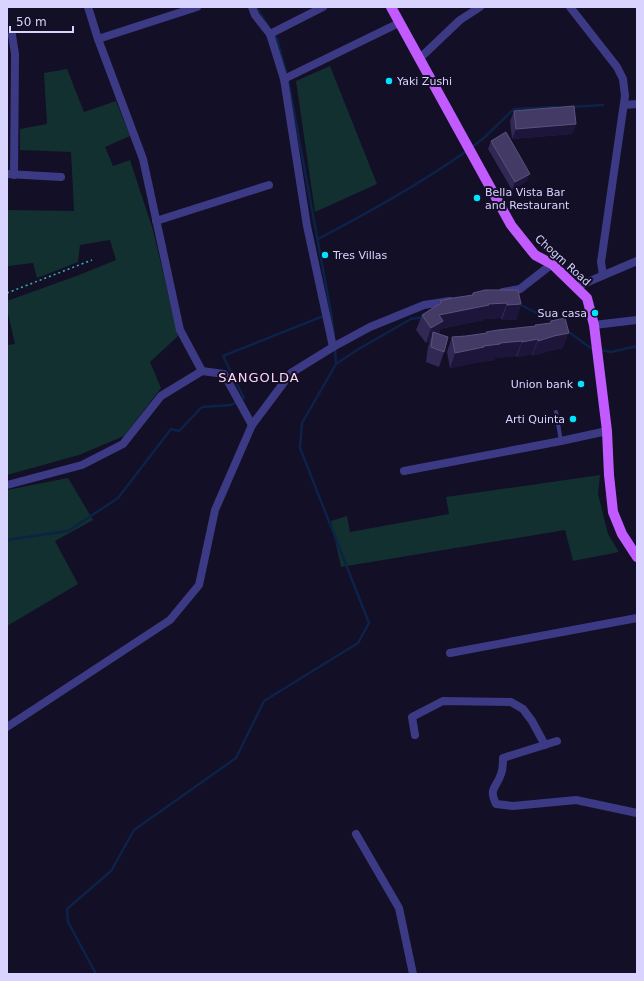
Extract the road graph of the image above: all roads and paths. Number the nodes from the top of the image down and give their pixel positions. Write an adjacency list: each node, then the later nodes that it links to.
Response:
1 (88, 7): 11 (street)
2 (197, 7): 11 (street)
3 (252, 7): 9 (street)
4 (323, 7): 9 (street)
5 (391, 7): 8 (main road, Chogm Road)
6 (480, 7): 12 (street)
7 (570, 7): 15 (street)
8 (399, 23): 12 (main road, Chogm Road); 13 (street)
9 (270, 34): 13 (street)
10 (12, 35): 16 (street)
11 (98, 39): 19 (street)
12 (419, 59): 22 (main road, Chogm Road)
13 (284, 79): 30 (street)
14 (637, 104): 15 (street)
15 (624, 105): 23 (street)
16 (10, 175): 17 (street)
17 (61, 177)
18 (269, 185): 19 (street)
19 (156, 221): 31 (street)
20 (92, 260): 26 (path)
21 (637, 261): 23 (street)
22 (552, 264): 24 (main road, Chogm Road); 25 (street)
23 (603, 275): 24 (street)
24 (576, 287): 29 (main road, Chogm Road)
25 (498, 292)
26 (7, 293)
27 (461, 299): 30 (street)
28 (637, 320): 29 (street)
29 (594, 325): 34 (main road, Chogm Road)
30 (333, 346): 33 (street)
31 (202, 370): 33 (street); 37 (street)
32 (556, 412): 35 (lane)
33 (252, 425): 41 (street)
34 (607, 431): 35 (street); 38 (main road, Chogm Road)
35 (561, 441): 36 (street)
36 (404, 471)
37 (7, 485)
38 (637, 557)
39 (637, 618): 40 (street)
40 (450, 653)
41 (7, 727)
42 (416, 735): 44 (street)
43 (557, 741): 44 (street)
44 (545, 745): 45 (street)
45 (637, 813)
46 (356, 834): 47 (street)
47 (413, 974)

